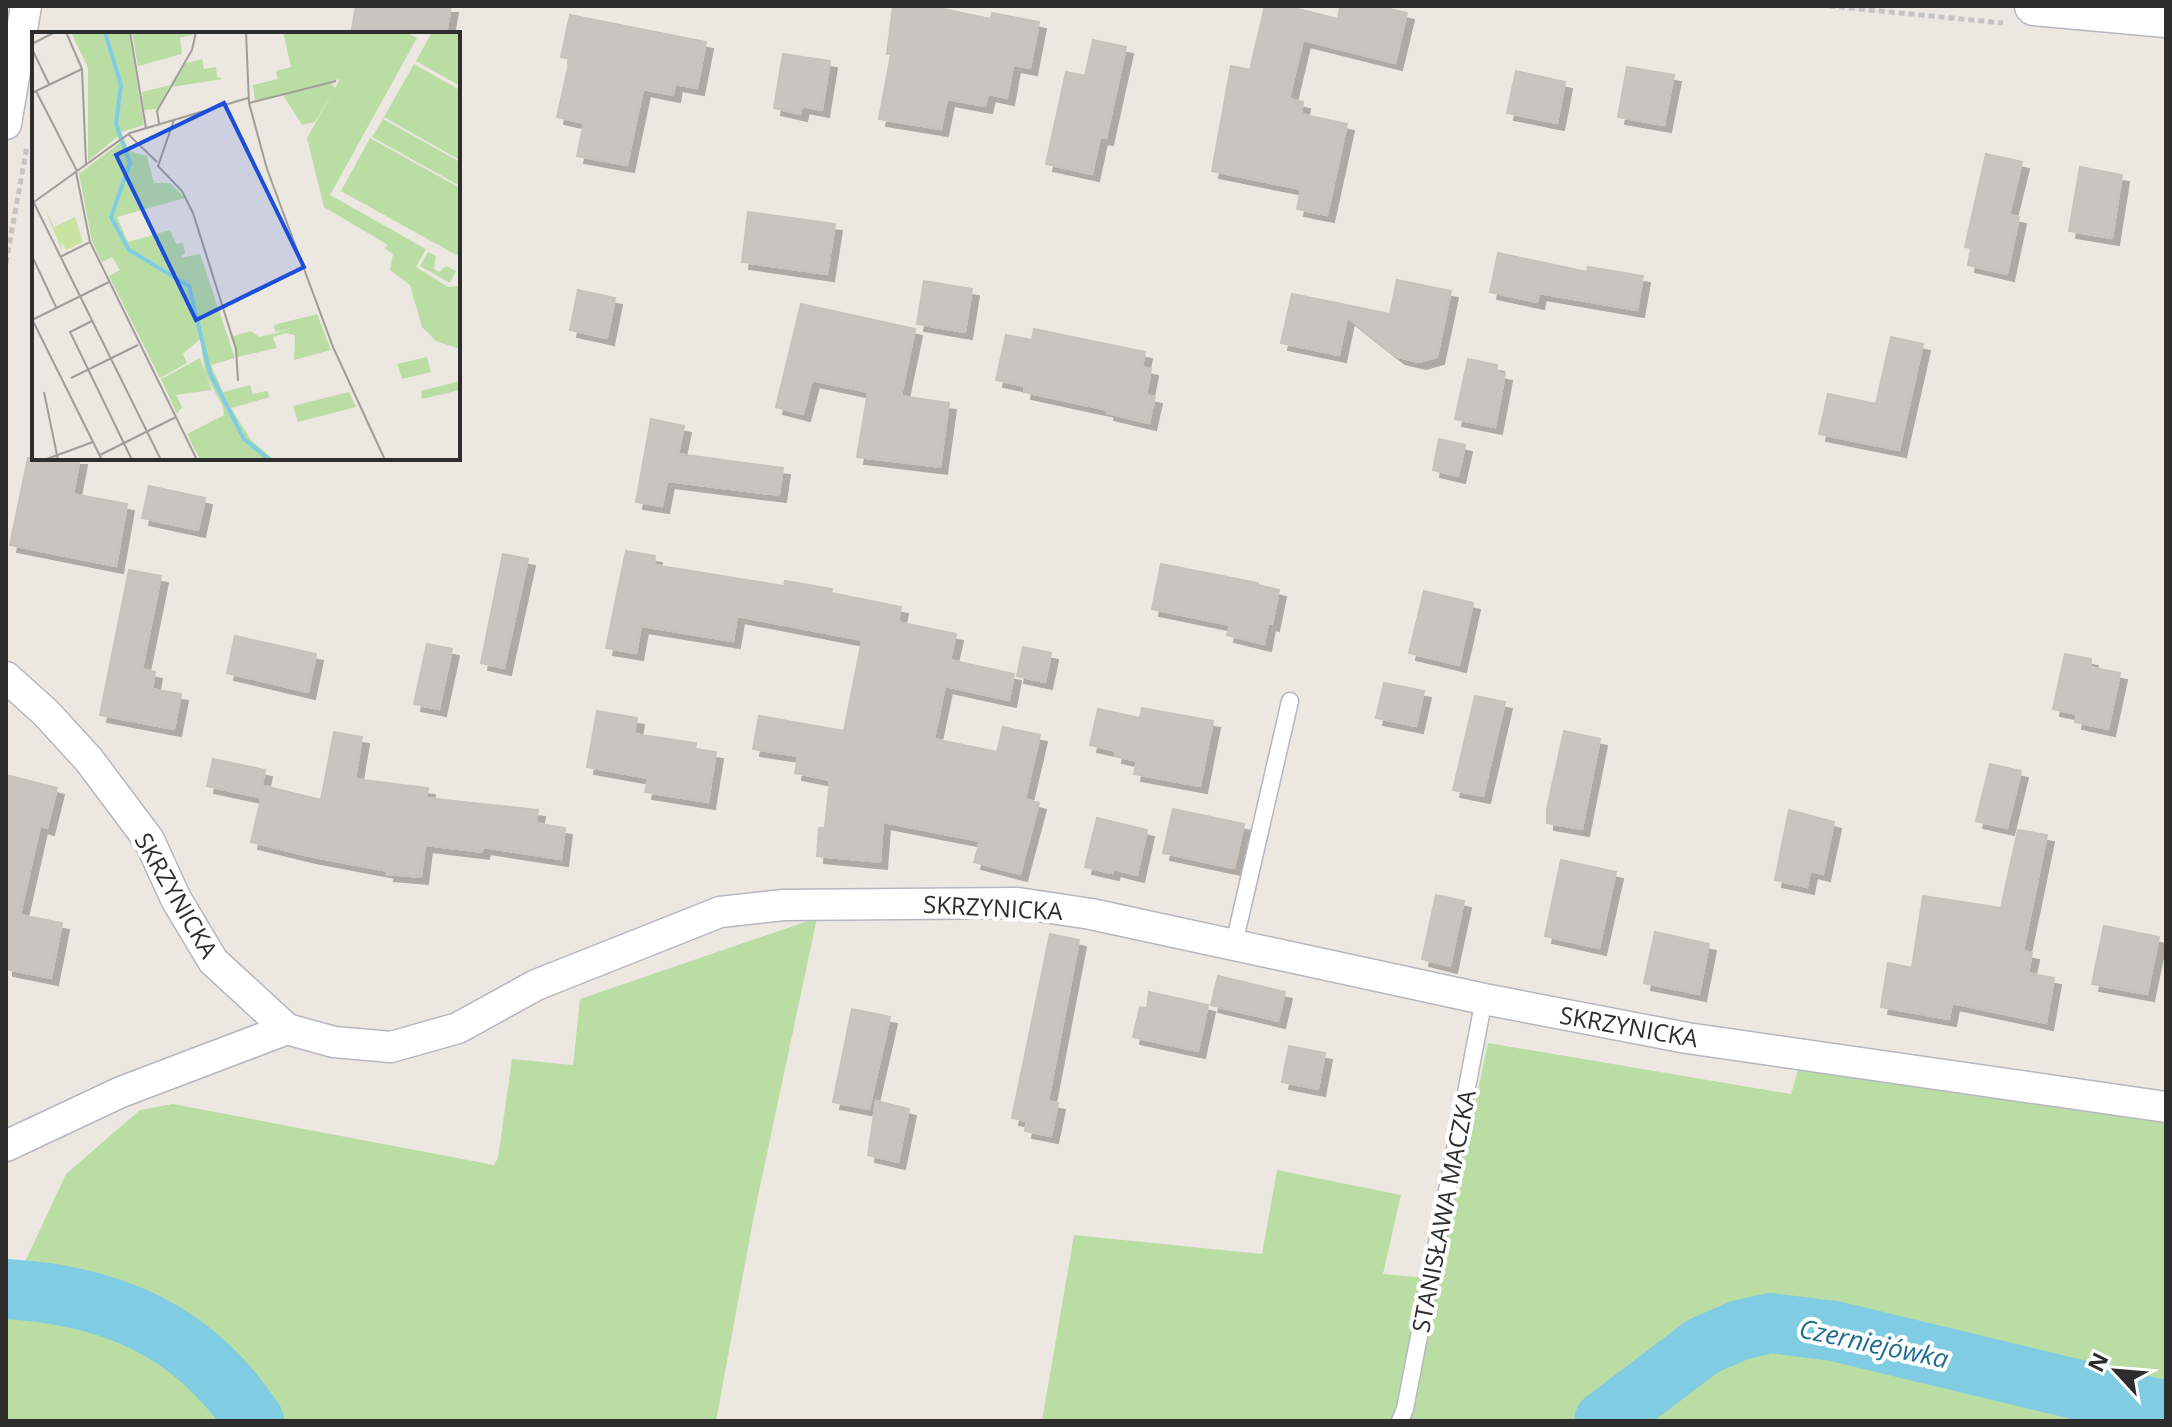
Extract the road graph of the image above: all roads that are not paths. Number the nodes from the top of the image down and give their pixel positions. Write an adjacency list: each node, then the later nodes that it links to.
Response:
1 (26, 6): 4 (street)
2 (2024, 15): 3 (street)
3 (2166, 18)
4 (18, 129)
5 (6, 677): 9 (street, SKRZYNICKA)
6 (1290, 701): 7 (lane)
7 (1234, 944): 8 (street, SKRZYNICKA); 9 (street, SKRZYNICKA)
8 (1484, 999): 10 (street, SKRZYNICKA); 12 (lane, STANISŁAWA MACZKA)
9 (287, 1029): 11 (street)
10 (2166, 1107)
11 (6, 1146)
12 (1400, 1421)

